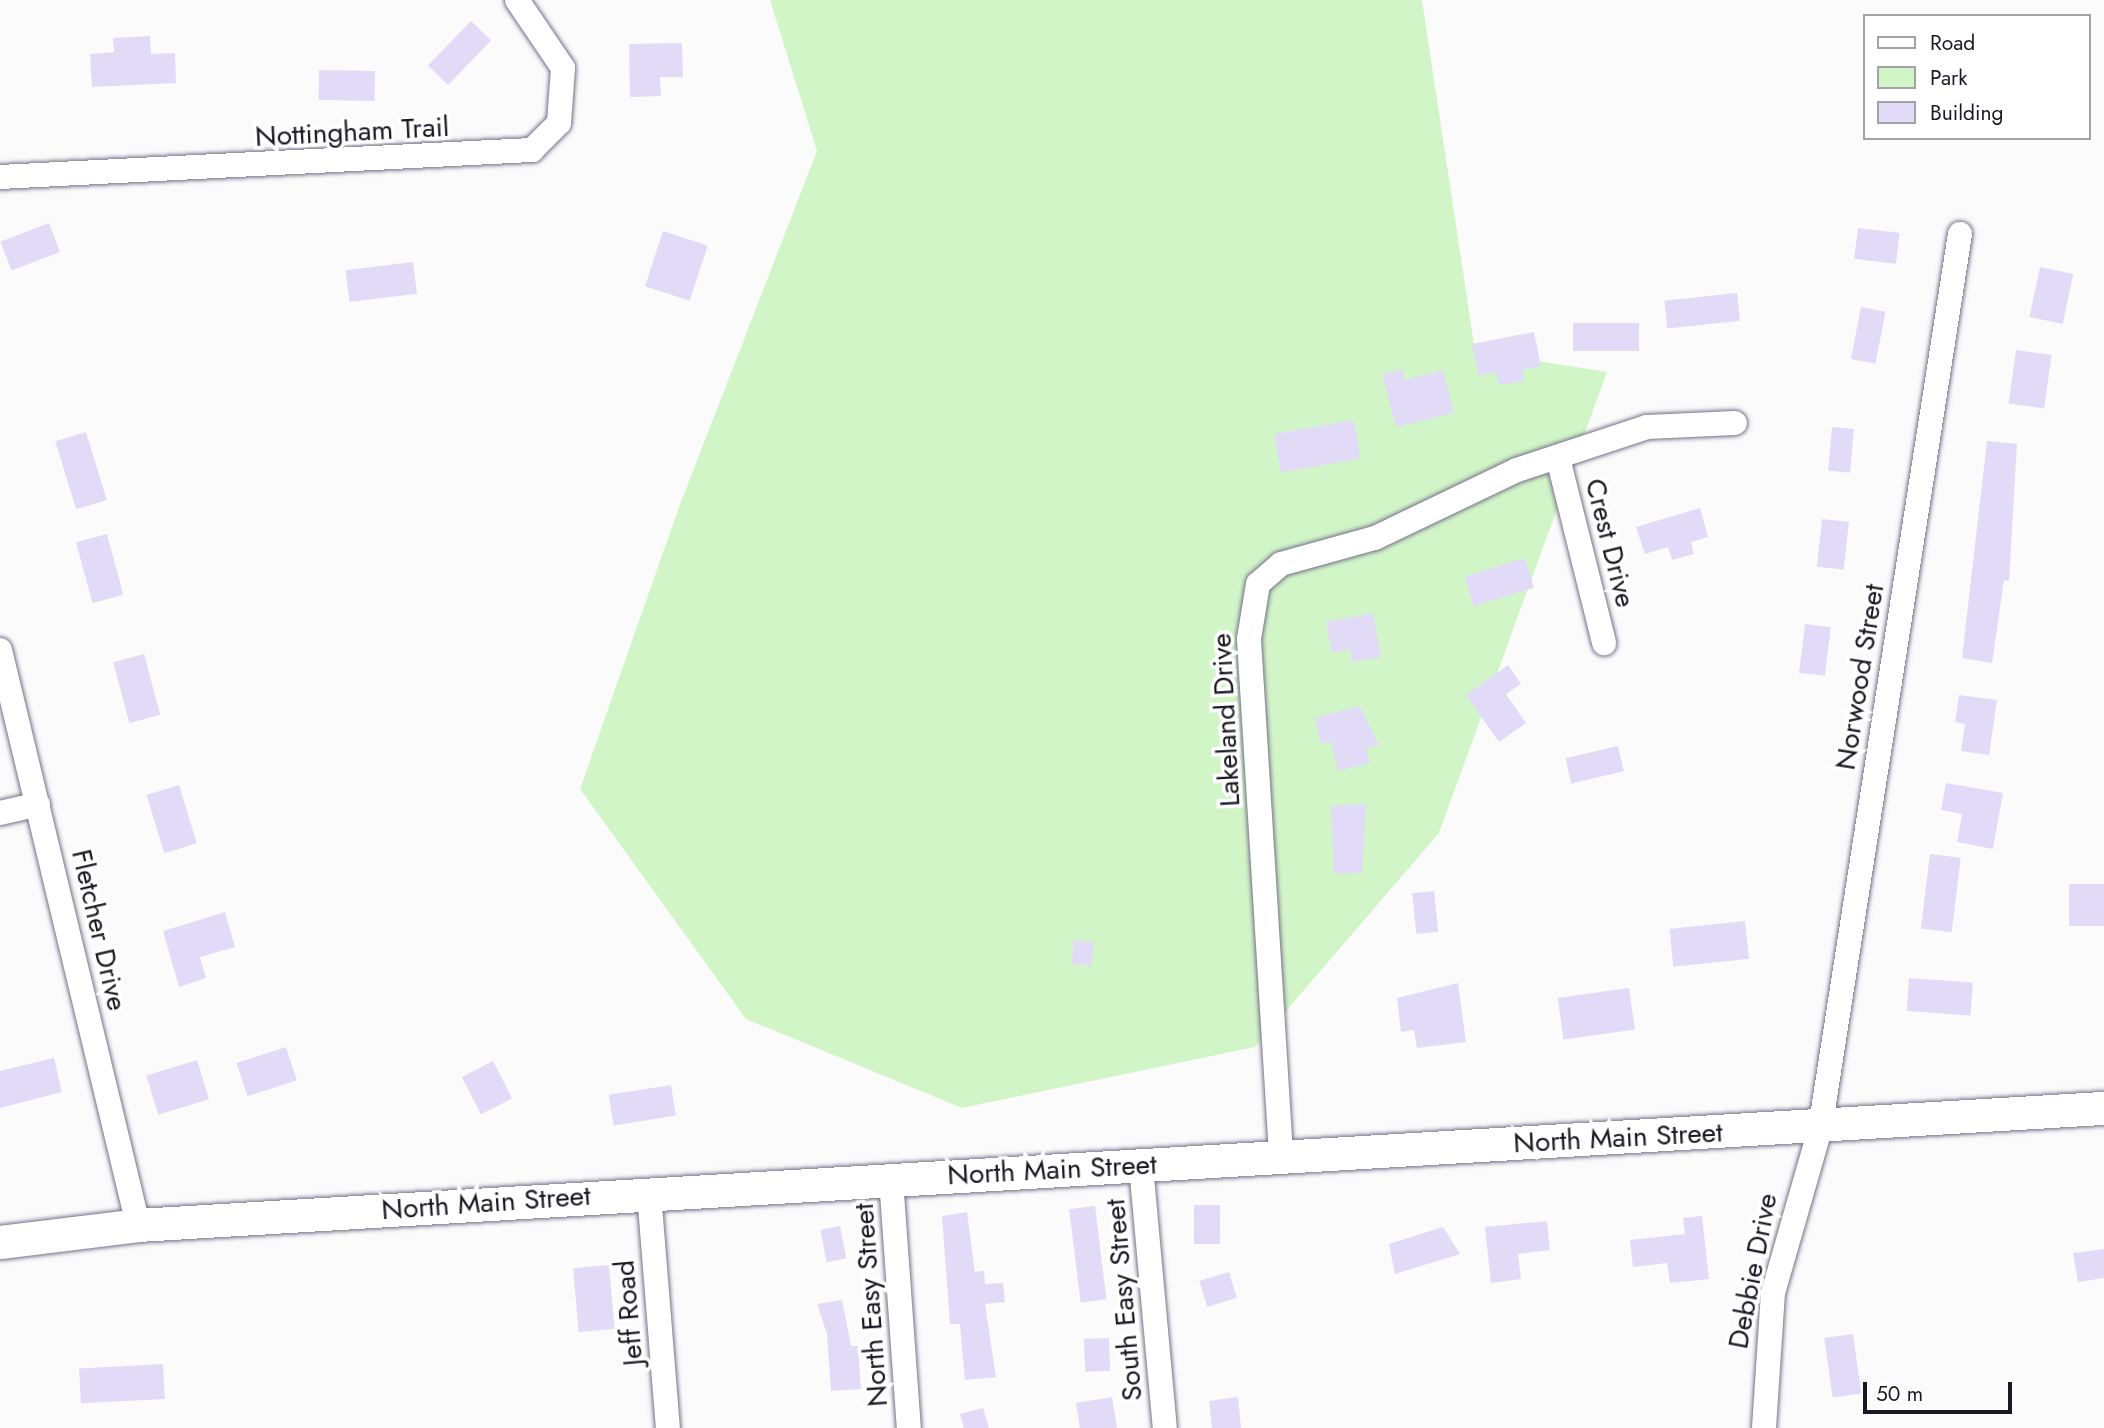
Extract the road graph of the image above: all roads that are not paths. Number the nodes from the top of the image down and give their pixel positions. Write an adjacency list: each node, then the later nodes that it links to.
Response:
1 (517, 0): 2 (street, Nottingham Trail)
2 (0, 177)
3 (1960, 234): 11 (street, Norwood Street)
4 (1735, 423): 5 (street, Lakeland Drive)
5 (1558, 458): 6 (street, Crest Drive); 12 (street, Lakeland Drive)
6 (1604, 643)
7 (0, 650): 8 (street, Fletcher Drive)
8 (38, 804): 9 (street); 16 (street, Fletcher Drive)
9 (0, 813)
10 (2104, 1108): 11 (street, North Main Street)
11 (1820, 1129): 12 (street, North Main Street); 21 (street, Debbie Drive)
12 (1281, 1154): 13 (street, North Main Street)
13 (1142, 1166): 14 (street, North Main Street); 20 (street, South Easy Street)
14 (891, 1178): 15 (street, North Main Street); 19 (street, North Easy Street)
15 (649, 1193): 16 (street, North Main Street); 18 (street, Jeff Road)
16 (138, 1225): 17 (street, North Main Street)
17 (0, 1242)
18 (668, 1428)
19 (909, 1428)
20 (1165, 1428)
21 (1764, 1428)

